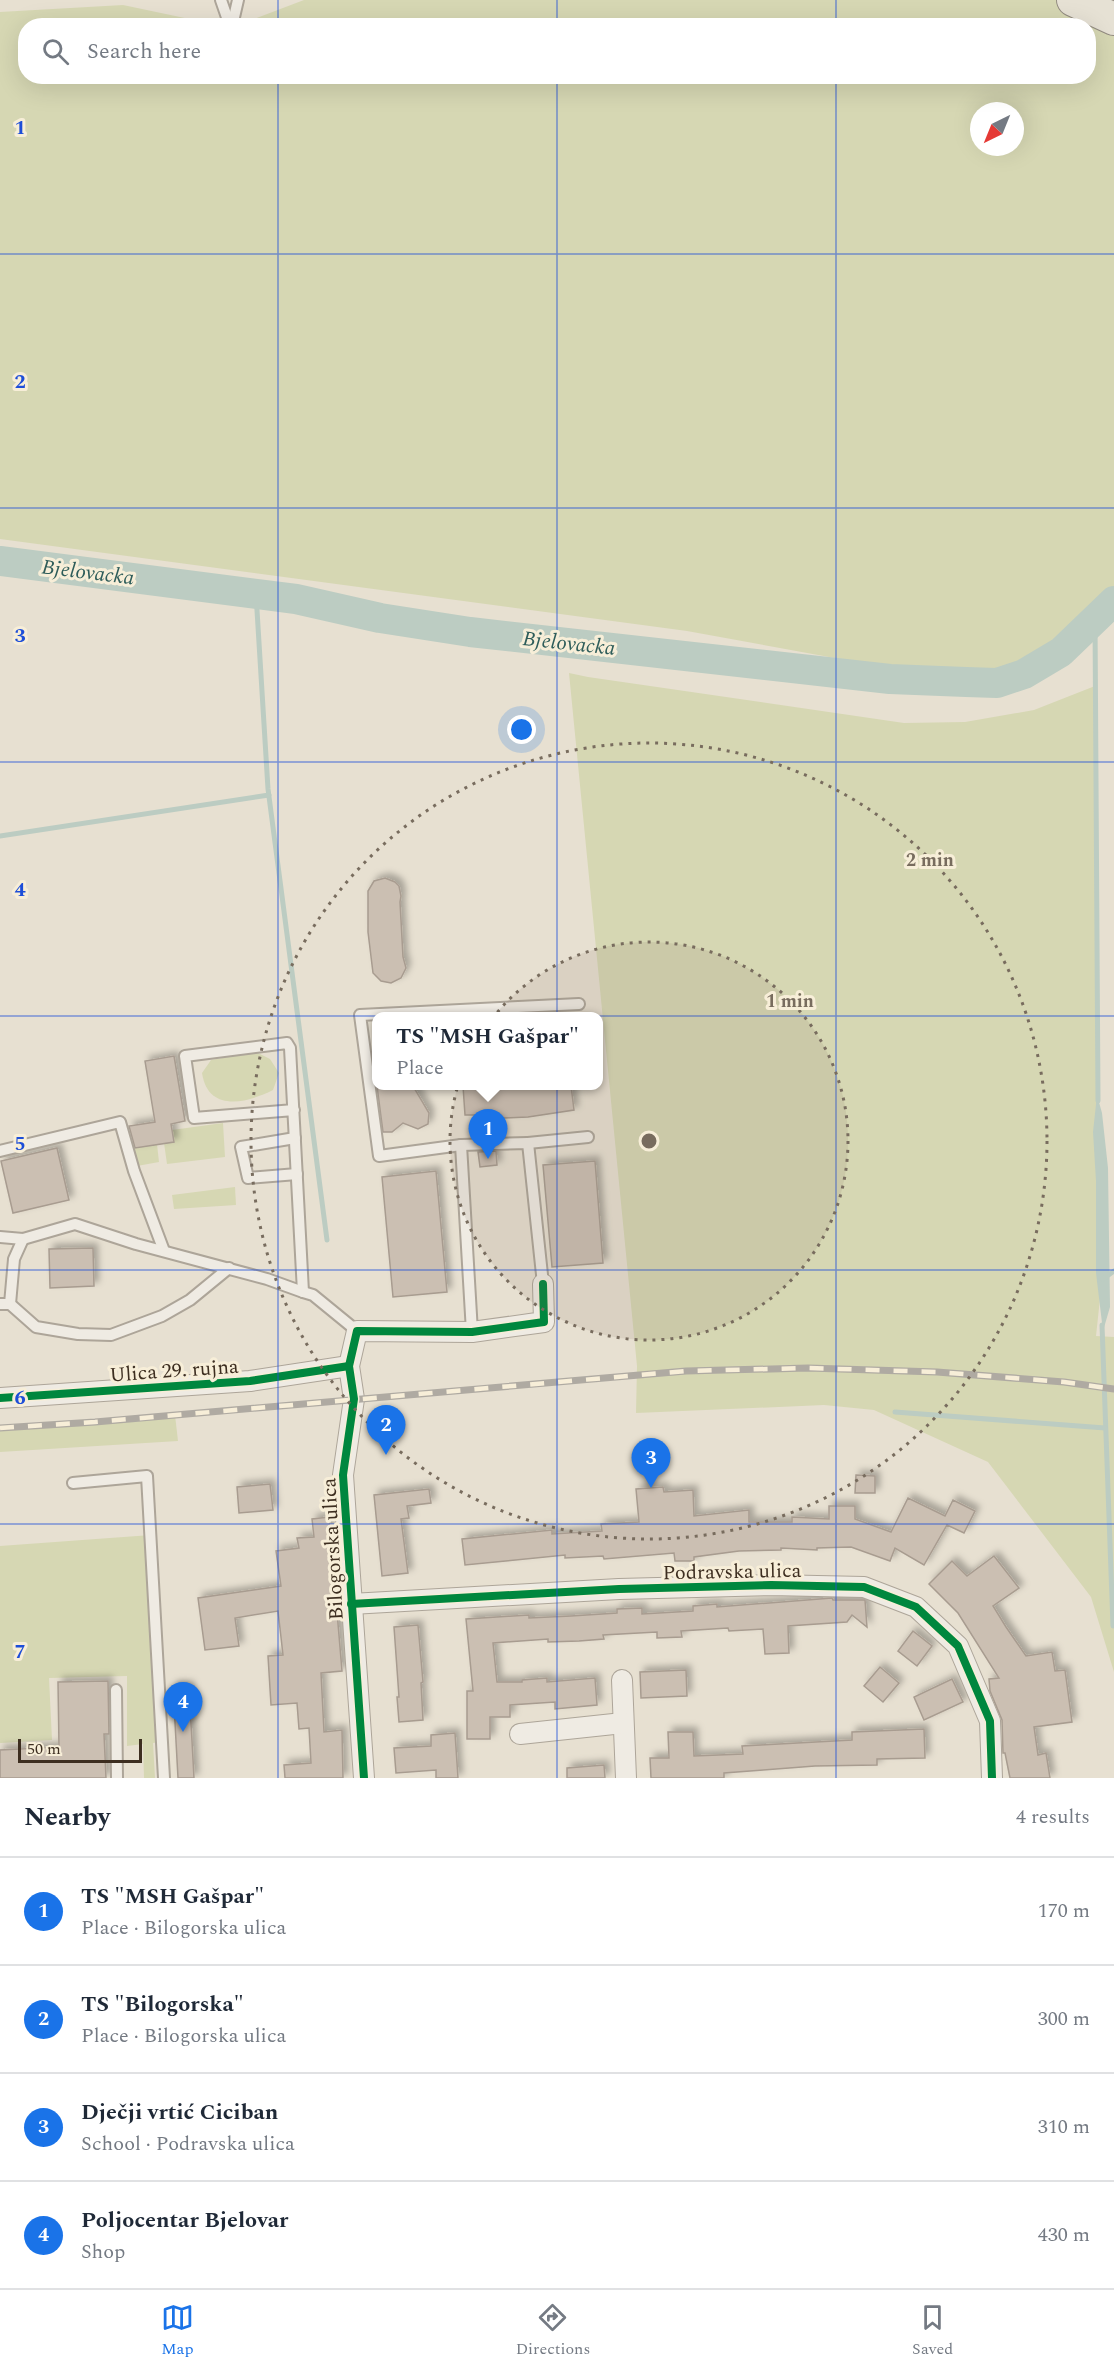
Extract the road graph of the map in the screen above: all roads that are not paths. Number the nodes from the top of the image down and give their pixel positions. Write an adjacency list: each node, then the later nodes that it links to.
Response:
1 (221, 0): 4 (lane)
2 (238, 0): 5 (lane)
3 (1073, 0): 6 (main road)
4 (228, 18)
5 (233, 18)
6 (1114, 19)
7 (579, 1004): 8 (lane)
8 (420, 1012)
9 (372, 1014): 14 (lane)
10 (294, 1110): 10 (lane); 12 (lane)
11 (588, 1137): 13 (lane)
12 (295, 1138): 16 (lane); 16 (lane)
13 (528, 1143): 14 (lane); 21 (lane)
14 (461, 1145): 25 (lane)
15 (0, 1150): 19 (lane)
16 (297, 1174): 22 (lane)
17 (0, 1237): 18 (lane)
18 (23, 1239): 19 (lane); 23 (lane)
19 (164, 1251): 20 (lane)
20 (229, 1269): 22 (lane); 23 (lane)
21 (543, 1284): 25 (street)
22 (303, 1292): 24 (lane)
23 (5, 1304)
24 (357, 1331): 25 (street); 26 (street, Bilogorska ulica)
25 (472, 1332)
26 (349, 1366): 27 (street, Ulica 29. rujna); 29 (street, Bilogorska ulica)
27 (0, 1398)
28 (74, 1483): 35 (lane)
29 (351, 1604): 36 (street, Bilogorska ulica); 38 (street, Podravska ulica)
30 (622, 1680): 32 (street)
31 (116, 1690): 34 (lane)
32 (624, 1723): 33 (street); 37 (street)
33 (520, 1734)
34 (117, 1778)
35 (164, 1778)
36 (364, 1778)
37 (626, 1778)
38 (992, 1778)

